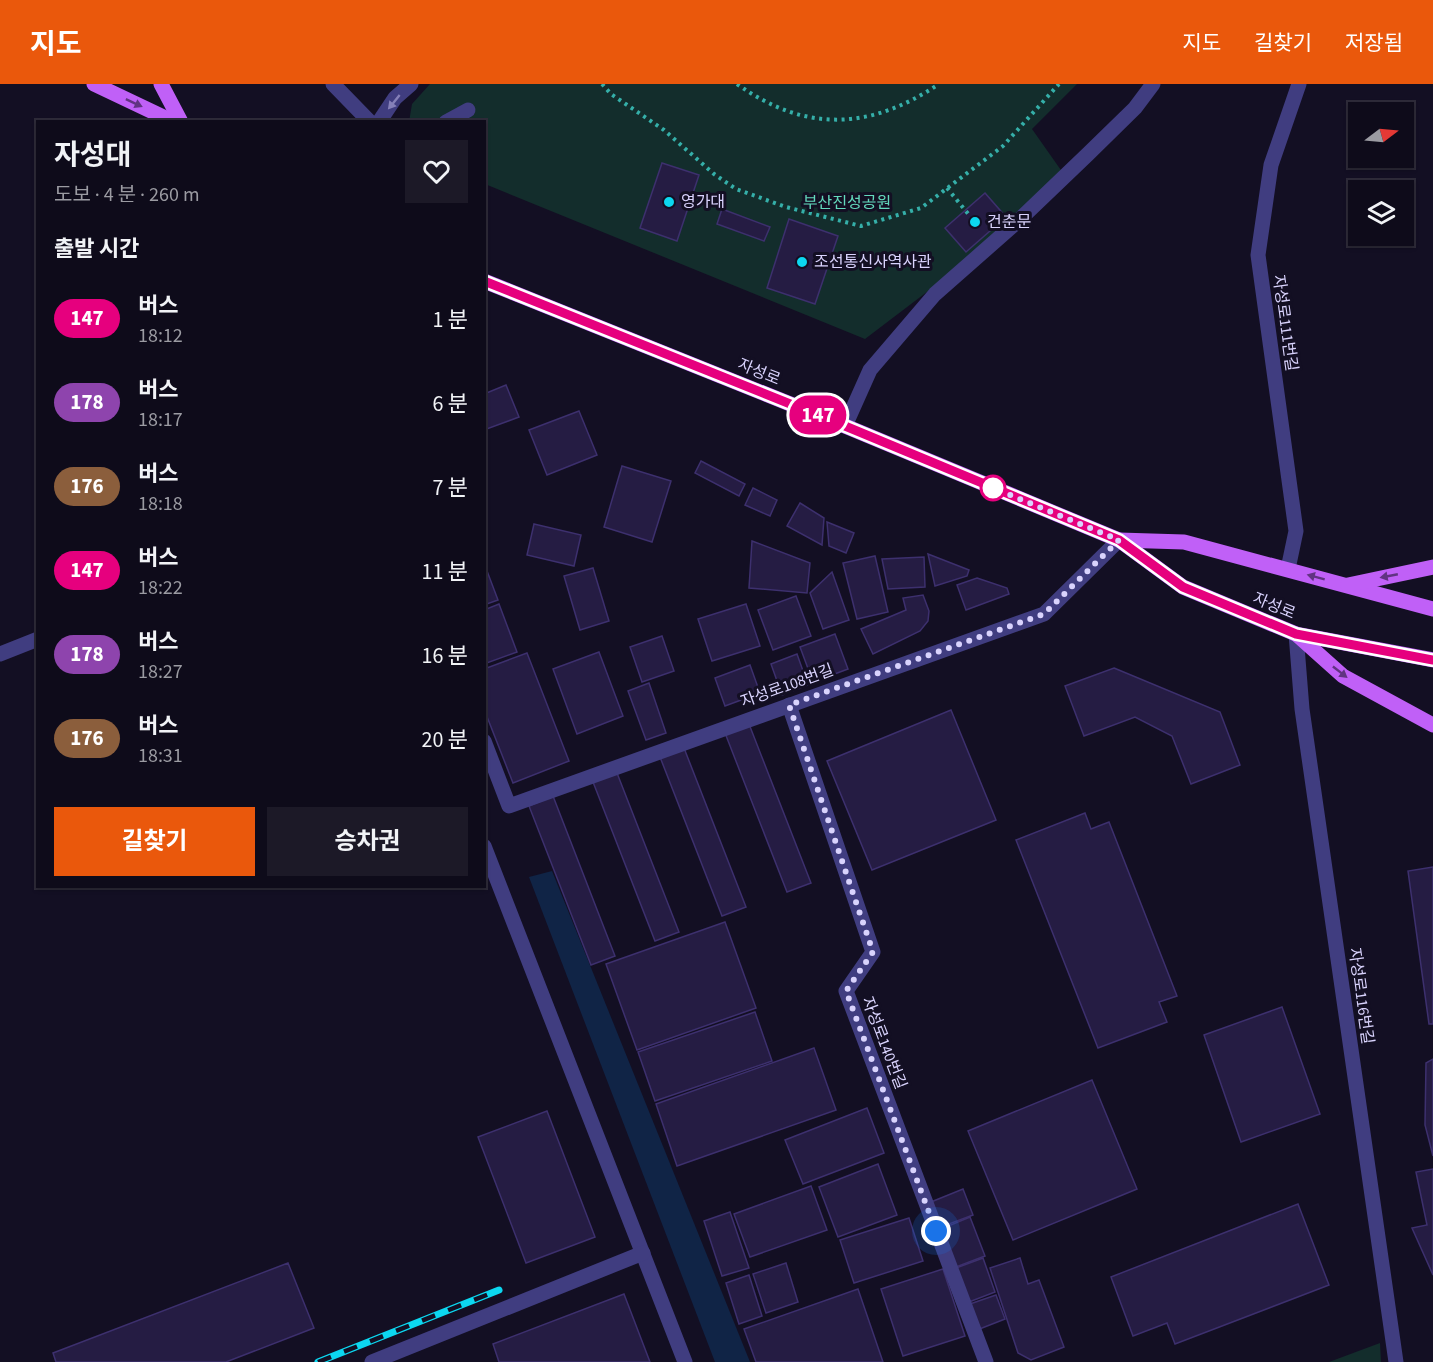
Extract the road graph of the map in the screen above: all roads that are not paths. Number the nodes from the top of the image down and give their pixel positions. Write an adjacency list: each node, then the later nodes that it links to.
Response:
1 (94, 84): 8 (main road, one-way to 8)
2 (161, 84): 9 (main road)
3 (333, 84): 10 (street)
4 (411, 84): 11 (street, one-way to 11)
5 (1153, 84): 14 (street)
6 (1299, 84): 17 (street, 자성로111번길)
7 (468, 110): 12 (street)
8 (170, 120)
9 (181, 120)
10 (368, 120)
11 (380, 120)
12 (450, 120)
13 (486, 282): 14 (main road, 자성로)
14 (845, 426): 15 (main road, 자성로)
15 (1119, 540): 17 (main road, 자성로); 20 (main road, 자성로); 24 (street, 자성로108번길)
16 (1433, 567): 18 (main road, one-way to 18)
17 (1287, 569): 18 (main road, 자성로, one-way to 17)
18 (1345, 585): 19 (main road, 자성로)
19 (1433, 609)
20 (1296, 634): 23 (main road, 자성로); 25 (main road, one-way to 25); 32 (street, 자성로116번길)
21 (36, 640): 22 (street)
22 (0, 654)
23 (1433, 660)
24 (789, 705): 26 (street, 자성로108번길); 31 (street, 자성로140번길)
25 (1433, 725)
26 (486, 746)
27 (486, 851): 28 (street)
28 (643, 1253): 29 (street); 30 (street)
29 (372, 1362)
30 (685, 1362)
31 (986, 1362)
32 (1396, 1362)

